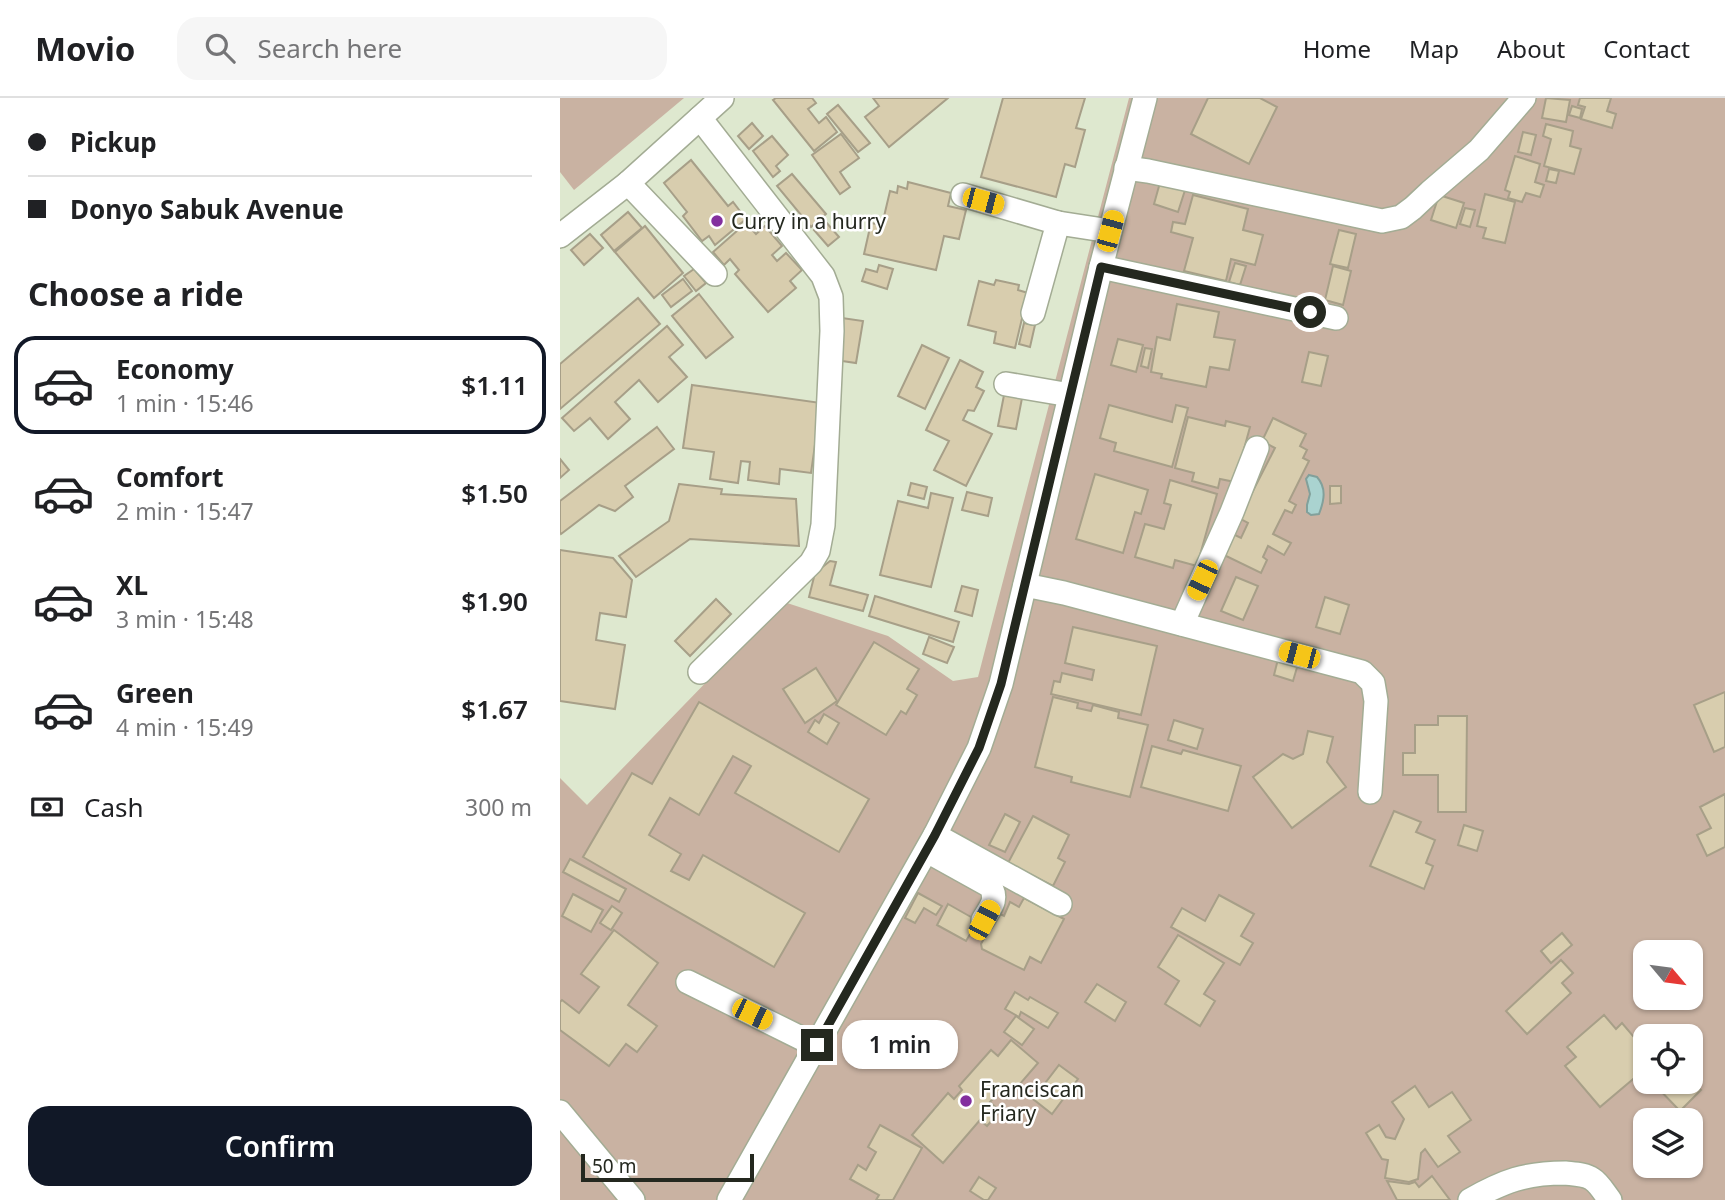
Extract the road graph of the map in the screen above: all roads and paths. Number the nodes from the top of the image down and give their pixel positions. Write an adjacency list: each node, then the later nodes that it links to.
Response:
1 (722, 98): 4 (street)
2 (1145, 98): 5 (street)
3 (1524, 98): 5 (street)
4 (700, 118): 6 (street); 20 (street)
5 (1126, 168): 10 (street)
6 (628, 183): 9 (street); 12 (street)
7 (963, 195): 8 (street)
8 (1058, 223): 10 (street); 13 (street)
9 (562, 230)
10 (1110, 231): 11 (street)
11 (1101, 267): 14 (street); 16 (street)
12 (715, 274)
13 (1033, 313)
14 (1336, 317)
15 (1006, 384): 16 (street)
16 (1070, 396): 18 (street)
17 (1257, 448): 19 (street)
18 (1025, 585): 19 (street); 22 (street)
19 (1182, 624): 21 (street)
20 (701, 672)
21 (1370, 792)
22 (931, 843): 23 (street); 24 (street); 26 (street)
23 (1060, 904)
24 (984, 920)
25 (688, 982): 26 (street)
26 (817, 1045): 29 (street)
27 (560, 1112): 28 (street)
28 (633, 1200)
29 (729, 1200)
30 (1470, 1200): 31 (street)
31 (1610, 1200)

